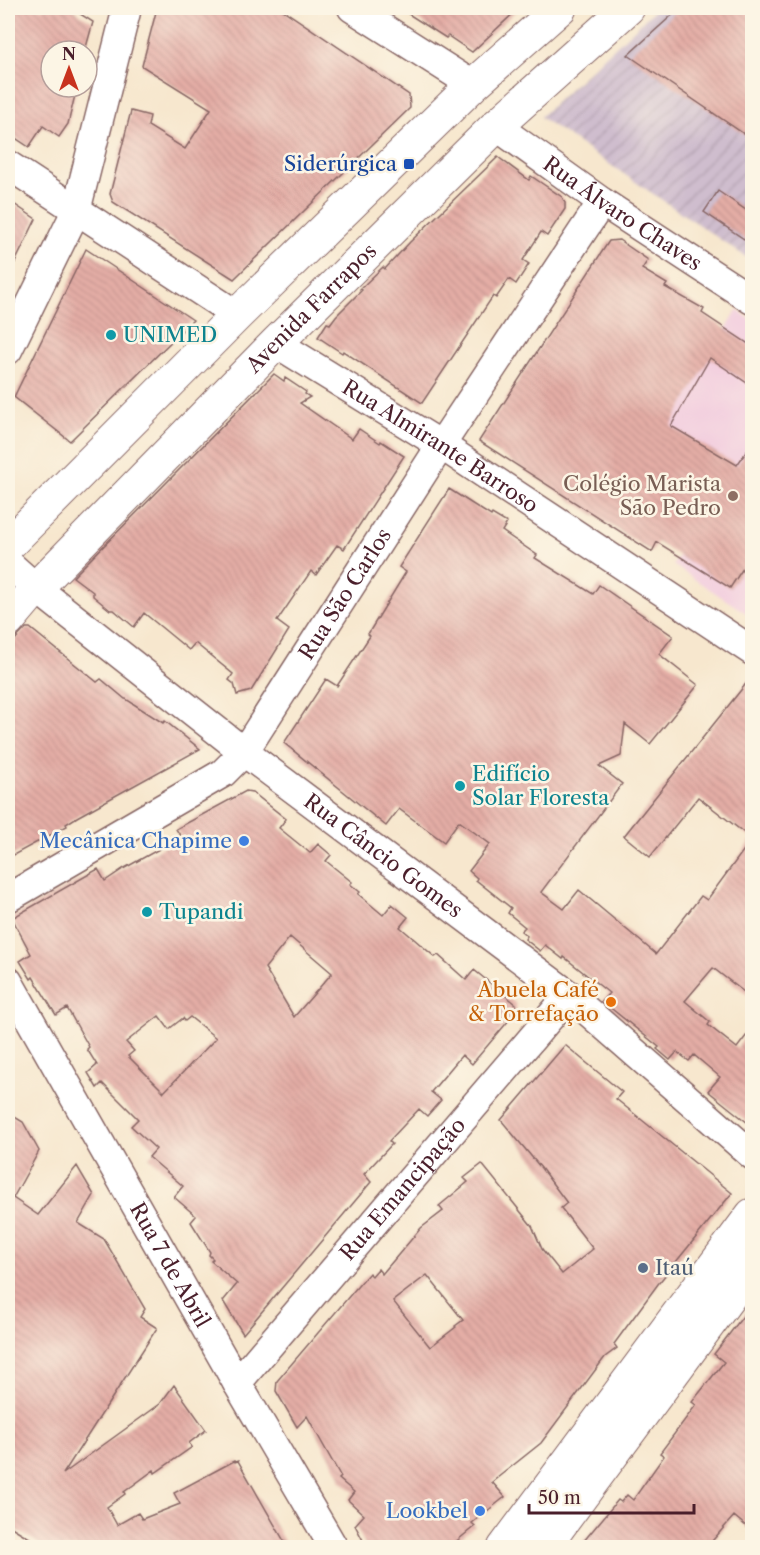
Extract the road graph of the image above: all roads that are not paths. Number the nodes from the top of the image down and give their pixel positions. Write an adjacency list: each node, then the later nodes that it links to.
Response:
1 (127, 8): 9 (street)
2 (352, 8): 5 (street)
3 (560, 8): 5 (main road)
4 (628, 8): 6 (main road, Avenida Farrapos)
5 (473, 85): 11 (main road)
6 (496, 126): 8 (street, Rua Álvaro Chaves); 12 (main road, Avenida Farrapos)
7 (8, 165): 9 (street)
8 (602, 202): 10 (street, Rua Álvaro Chaves); 14 (street, Rua São Carlos)
9 (76, 211): 11 (street); 13 (street)
10 (753, 300)
11 (237, 315): 15 (main road)
12 (276, 343): 14 (street, Rua Almirante Barroso); 17 (main road, Avenida Farrapos)
13 (8, 351)
14 (441, 445): 19 (street, Rua Almirante Barroso); 20 (street, Rua São Carlos)
15 (8, 545)
16 (8, 563): 17 (street, Rua Câncio Gomes)
17 (36, 588): 18 (main road, Avenida Farrapos); 20 (street, Rua Câncio Gomes)
18 (8, 621)
19 (753, 651)
20 (244, 752): 21 (street, Rua São Carlos); 23 (street, Rua Câncio Gomes)
21 (8, 898)
22 (8, 981): 27 (street, Rua 7 de Abril)
23 (569, 995): 24 (street, Rua Câncio Gomes); 27 (street, Rua Emancipação)
24 (753, 1155)
25 (753, 1215): 29 (main road)
26 (753, 1266): 30 (main road)
27 (237, 1383): 28 (street, Rua 7 de Abril)
28 (334, 1548)
29 (504, 1548)
30 (543, 1548)

